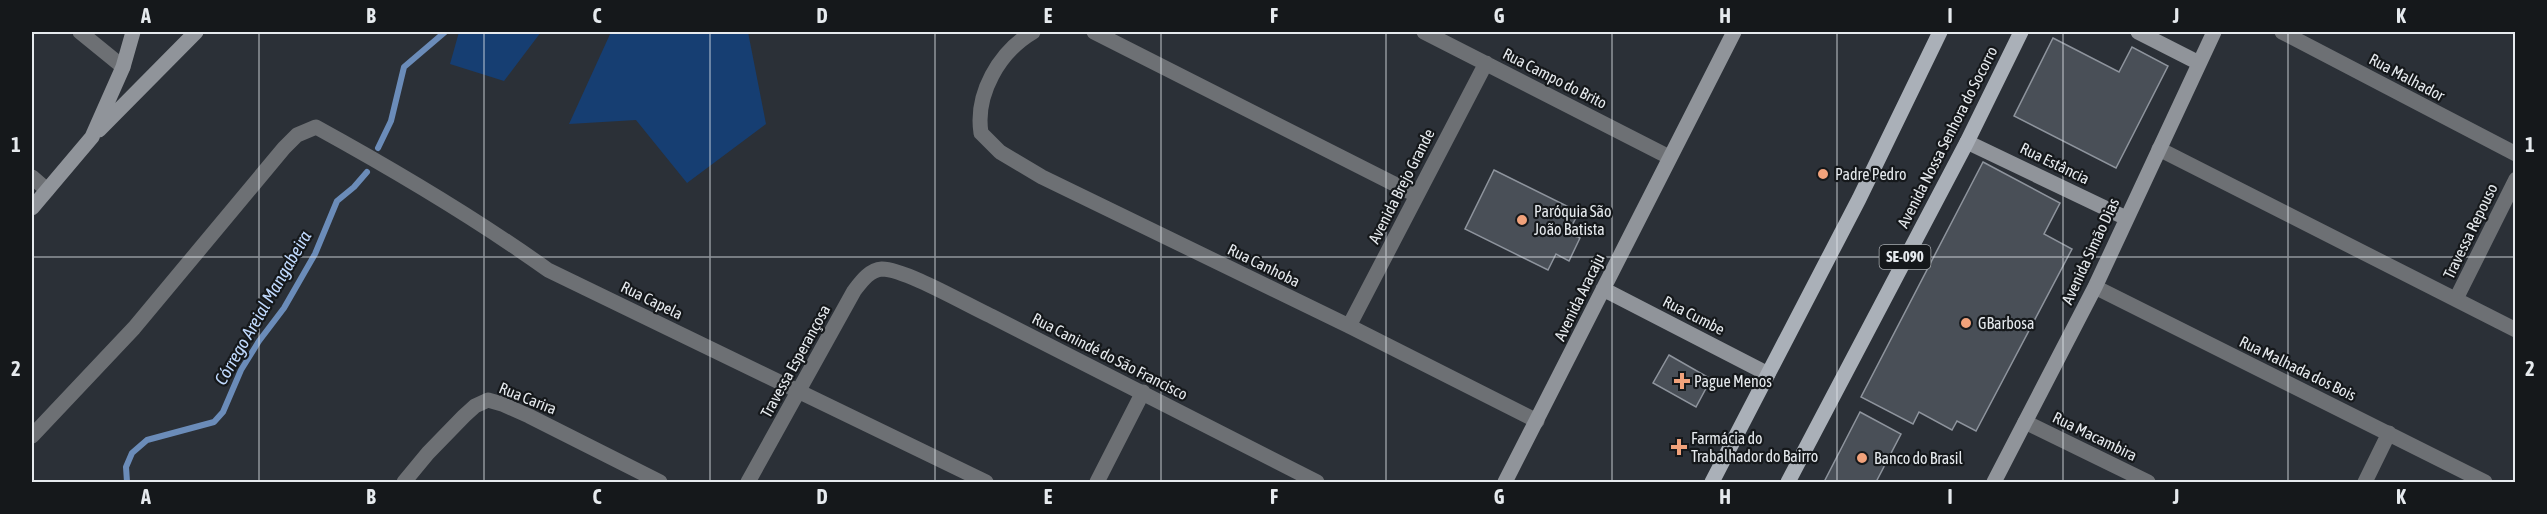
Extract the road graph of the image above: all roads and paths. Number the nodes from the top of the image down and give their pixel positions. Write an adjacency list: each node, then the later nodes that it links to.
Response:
1 (81, 32): 15 (street)
2 (133, 32): 15 (street)
3 (196, 32): 16 (street)
4 (1033, 32): 31 (street, Rua Canhoba)
5 (1094, 32): 24 (street)
6 (1424, 32): 13 (street, Rua Campo do Brito)
7 (1734, 32): 20 (street, Avenida Aracaju)
8 (1940, 32): 33 (main road)
9 (2021, 32): 17 (main road, Avenida Nossa Senhora do Socorro / SE-090)
10 (2138, 32): 14 (street)
11 (2214, 32): 14 (street, Avenida Simão Dias)
12 (2282, 32): 19 (street, Rua Malhador)
13 (1486, 63): 20 (street, Rua Campo do Brito); 24 (street, Avenida Brejo Grande)
14 (2199, 63): 18 (street, Avenida Simão Dias)
15 (123, 67): 16 (street)
16 (92, 137): 23 (street)
17 (1967, 142): 26 (street, Rua Estância); 48 (main road, Avenida Nossa Senhora do Socorro / SE-090)
18 (2159, 149): 26 (street, Avenida Simão Dias); 30 (street)
19 (2516, 154)
20 (1669, 157): 29 (street, Avenida Aracaju)
21 (32, 177): 23 (street)
22 (2516, 179): 30 (street, Travessa Repouso)
23 (47, 190): 25 (street)
24 (1416, 195): 31 (street, Avenida Brejo Grande)
25 (32, 208)
26 (2126, 218): 28 (street, Avenida Simão Dias)
27 (884, 269): 34 (street, Travessa Esperançosa); 35 (street, Rua Canindé do São Francisco)
28 (2095, 287): 37 (street, Avenida Simão Dias); 38 (street, Rua Malhada dos Bois)
29 (1603, 289): 33 (street, Rua Cumbe); 36 (street, Avenida Aracaju)
30 (2456, 299): 32 (street)
31 (1349, 326): 36 (street, Rua Canhoba)
32 (2516, 330)
33 (1768, 374): 47 (main road)
34 (799, 390): 39 (street, Rua Capela); 42 (street, Travessa Esperançosa); 43 (street, Rua Capela)
35 (1143, 392): 44 (street); 45 (street, Rua Canindé do São Francisco)
36 (1537, 421): 46 (street, Avenida Aracaju)
37 (2025, 422): 49 (street, Avenida Simão Dias); 50 (street, Rua Macambira)
38 (2389, 433): 51 (street); 52 (street, Rua Malhada dos Bois)
39 (32, 436)
40 (404, 483): 41 (street, Rua Carira)
41 (660, 483)
42 (748, 483)
43 (986, 483)
44 (1097, 483)
45 (1317, 483)
46 (1505, 483)
47 (1712, 483)
48 (1788, 483)
49 (1994, 483)
50 (2148, 483)
51 (2365, 483)
52 (2485, 483)

